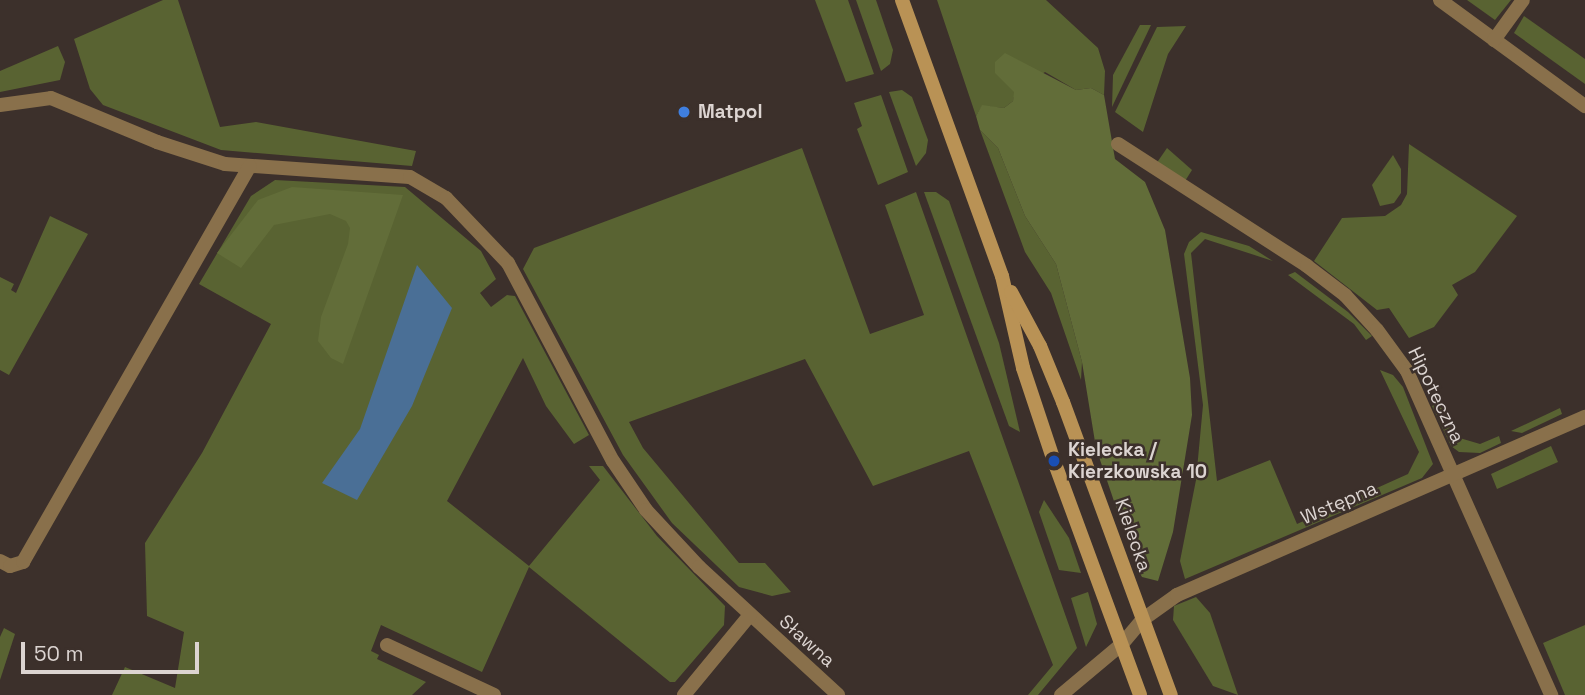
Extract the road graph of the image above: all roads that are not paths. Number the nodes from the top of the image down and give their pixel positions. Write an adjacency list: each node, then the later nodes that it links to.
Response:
1 (902, 0): 9 (main road, Kielecka)
2 (1440, 0): 4 (street)
3 (1523, 0): 4 (street)
4 (1494, 40): 6 (street)
5 (0, 104): 8 (street, Sławna)
6 (1585, 106)
7 (1118, 144): 11 (street, Hipoteczna)
8 (250, 166): 12 (street); 13 (street, Sławna)
9 (1002, 276): 14 (main road, Kielecka); 15 (main road, Kielecka)
10 (1585, 417): 11 (street, Wstępna)
11 (1453, 474): 14 (street, Wstępna); 23 (street, Hipoteczna)
12 (0, 562)
13 (750, 615): 18 (street); 19 (street, Sławna)
14 (1143, 620): 15 (street, Wstępna); 22 (main road, Kielecka)
15 (1122, 644): 20 (street, Wstępna); 21 (main road, Kielecka)
16 (387, 645): 17 (street)
17 (494, 695)
18 (684, 695)
19 (838, 695)
20 (1061, 695)
21 (1140, 695)
22 (1171, 695)
23 (1551, 695)

